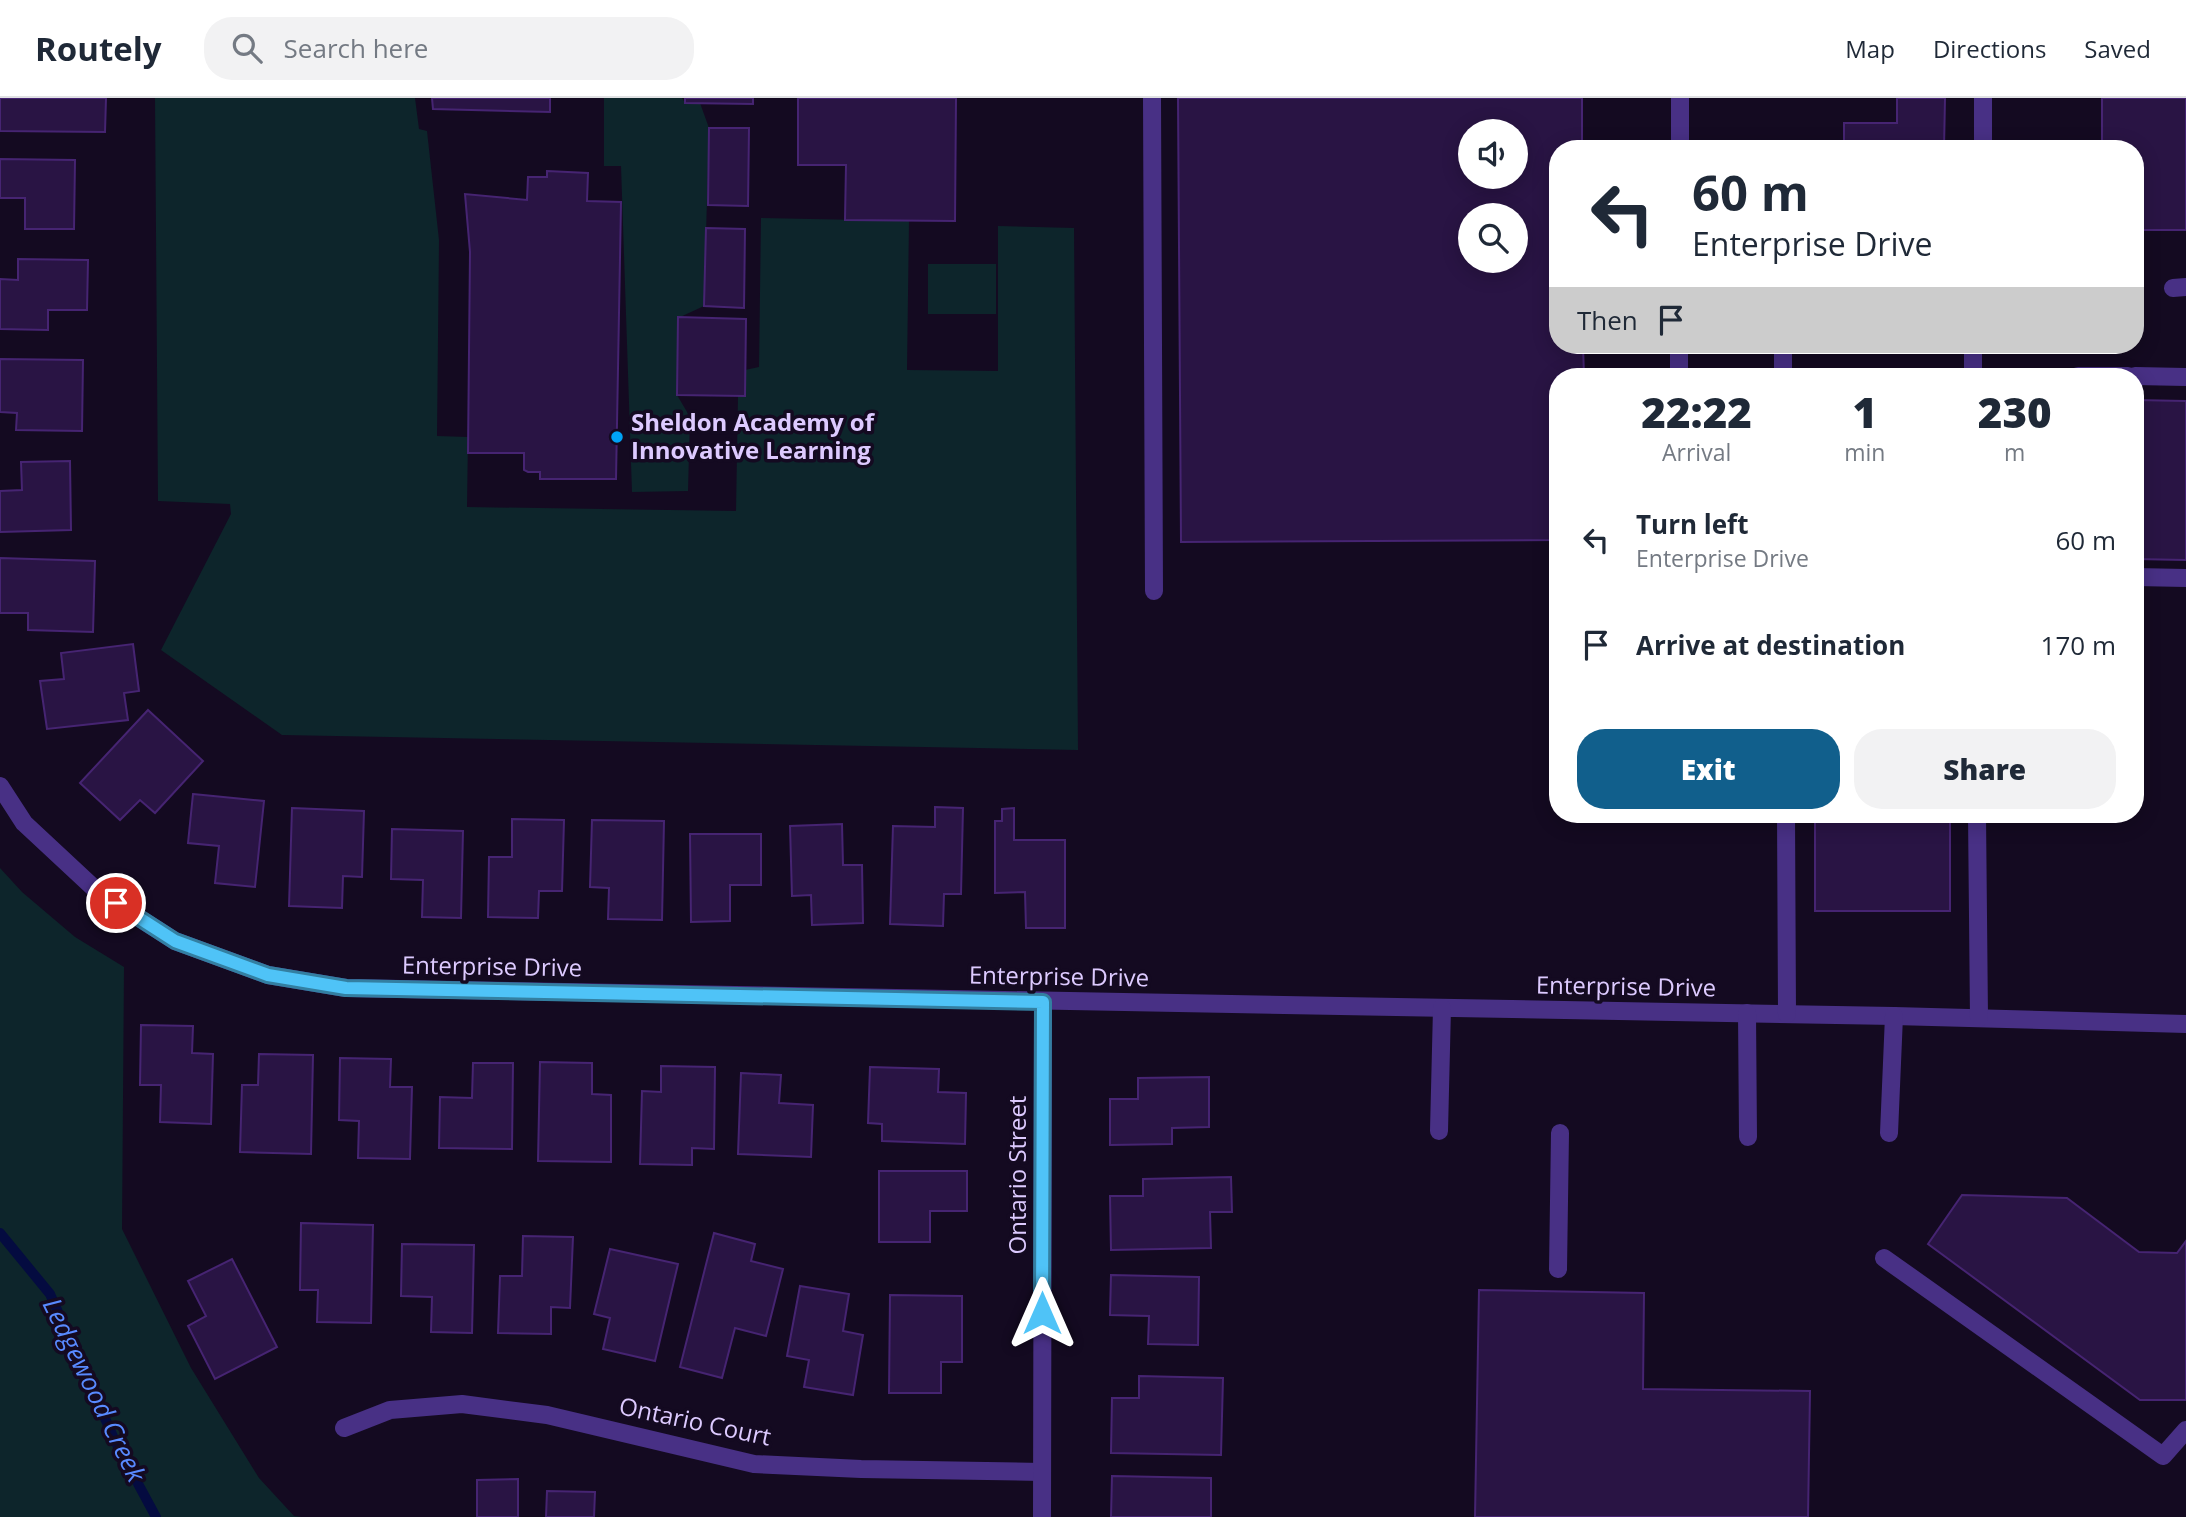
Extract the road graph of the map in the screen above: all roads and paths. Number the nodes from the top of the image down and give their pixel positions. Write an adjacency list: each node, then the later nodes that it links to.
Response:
1 (1152, 98): 10 (street)
2 (1680, 98): 4 (street)
3 (1983, 98): 5 (street)
4 (1680, 140)
5 (1983, 140)
6 (2144, 376): 7 (street)
7 (2186, 377)
8 (2144, 577): 9 (street)
9 (2186, 578)
10 (1154, 591)
11 (0, 786): 14 (street, Enterprise Drive)
12 (1786, 823): 17 (street)
13 (1977, 823): 19 (street)
14 (1043, 1002): 15 (street, Enterprise Drive); 29 (street, Ontario Street)
15 (1443, 1008): 16 (street, Enterprise Drive); 21 (street)
16 (1747, 1013): 17 (street, Enterprise Drive); 24 (street)
17 (1787, 1014): 18 (street, Enterprise Drive)
18 (1894, 1016): 19 (street, Enterprise Drive); 23 (street)
19 (1979, 1018): 20 (street, Enterprise Drive)
20 (2186, 1024)
21 (1439, 1131)
22 (1560, 1133): 26 (street)
23 (1889, 1133)
24 (1748, 1137)
25 (1884, 1258): 28 (street)
26 (1558, 1269)
27 (344, 1428): 29 (street, Ontario Court)
28 (2186, 1430)
29 (1042, 1472): 30 (street, Ontario Street)
30 (1042, 1517)

